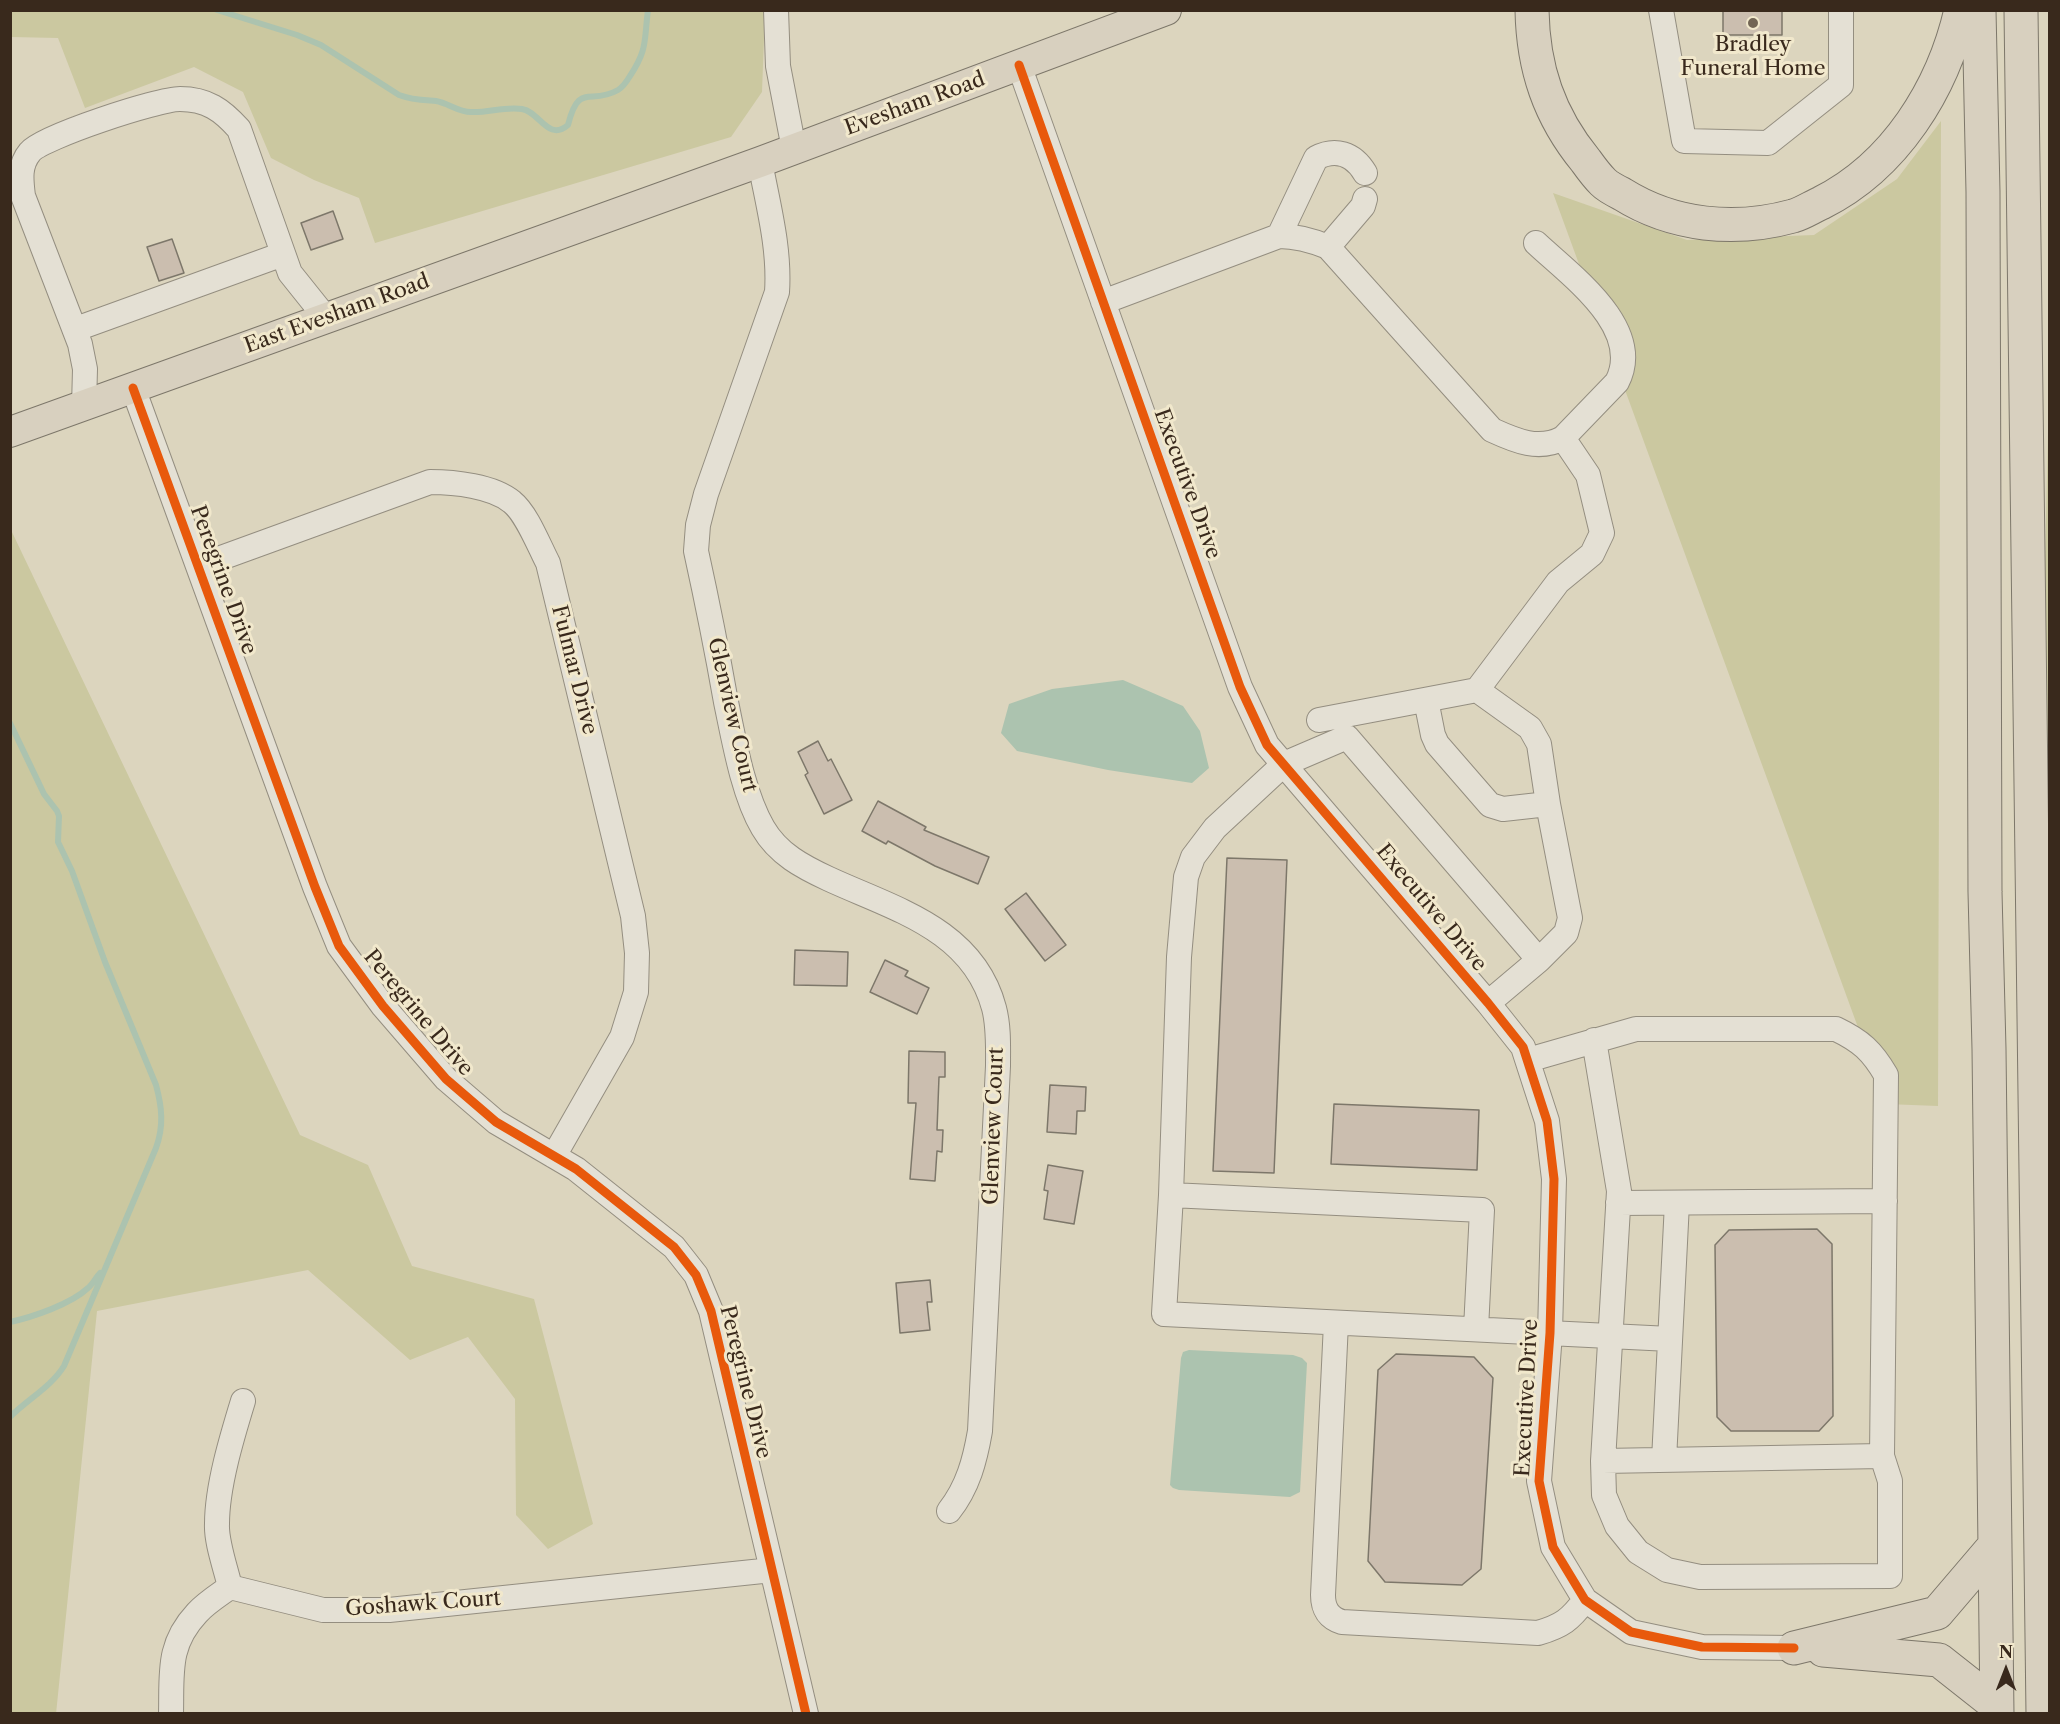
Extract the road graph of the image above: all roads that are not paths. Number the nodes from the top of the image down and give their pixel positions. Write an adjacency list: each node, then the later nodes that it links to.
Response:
1 (776, 10): 10 (street)
2 (1166, 10): 9 (main road, Evesham Road)
3 (1532, 10): 6 (highway)
4 (1661, 10): 5 (street)
5 (1841, 10)
6 (1961, 10)
7 (1979, 10): 33 (highway)
8 (2021, 10): 36 (highway)
9 (1019, 65): 10 (main road, Evesham Road); 19 (street, Executive Drive)
10 (794, 149): 11 (main road, Evesham Road)
11 (760, 162): 13 (main road, Evesham Road); 52 (street, Glenview Court)
12 (1365, 173): 15 (street)
13 (663, 196): 20 (main road, East Evesham Road)
14 (1365, 199): 17 (street)
15 (1279, 236): 17 (street); 19 (street)
16 (1536, 243): 25 (street)
17 (1328, 247): 25 (street)
18 (283, 254): 20 (street); 21 (street); 21 (street)
19 (1103, 302): 30 (street, Executive Drive)
20 (326, 318): 22 (main road, East Evesham Road)
21 (76, 329): 23 (street)
22 (133, 388): 23 (main road, East Evesham Road); 26 (street, Peregrine Drive)
23 (84, 406): 24 (main road, East Evesham Road)
24 (10, 432)
25 (1563, 438): 27 (street)
26 (199, 566): 38 (street, Peregrine Drive); 38 (street, Fulmar Drive)
27 (1477, 690): 28 (street); 31 (street)
28 (1426, 700): 29 (street); 31 (street)
29 (1319, 720)
30 (1284, 764): 32 (street); 34 (street, Executive Drive); 39 (street)
31 (1548, 804): 32 (street)
32 (1539, 960): 34 (street)
33 (1988, 982): 36 (highway); 53 (highway)
34 (1488, 1003): 37 (street, Executive Drive)
35 (1594, 1040): 37 (street); 40 (street); 41 (street)
36 (2042, 1056): 57 (highway)
37 (1528, 1060): 45 (street, Executive Drive)
38 (554, 1156): 54 (street, Peregrine Drive)
39 (1171, 1195): 43 (street); 44 (street)
40 (1885, 1201): 42 (street); 49 (street)
41 (1618, 1203): 42 (street); 46 (street)
42 (1677, 1203): 47 (street)
43 (1336, 1323): 44 (street); 56 (street)
44 (1476, 1329): 45 (street)
45 (1550, 1333): 46 (street); 56 (street, Executive Drive)
46 (1610, 1336): 47 (street); 51 (street)
47 (1670, 1339): 50 (street)
48 (243, 1401): 55 (street)
49 (1882, 1456): 50 (street); 51 (street)
50 (1664, 1460): 51 (street)
51 (1603, 1461)
52 (949, 1511)
53 (1995, 1545): 58 (highway); 59 (highway)
54 (772, 1570): 55 (street, Goshawk Court); 61 (street, Peregrine Drive)
55 (230, 1587): 60 (street)
56 (1585, 1600): 58 (street, Executive Drive)
57 (2046, 1638): 62 (highway)
58 (1794, 1648): 59 (highway)
59 (1996, 1709)
60 (171, 1713)
61 (806, 1713)
62 (2043, 1713)

